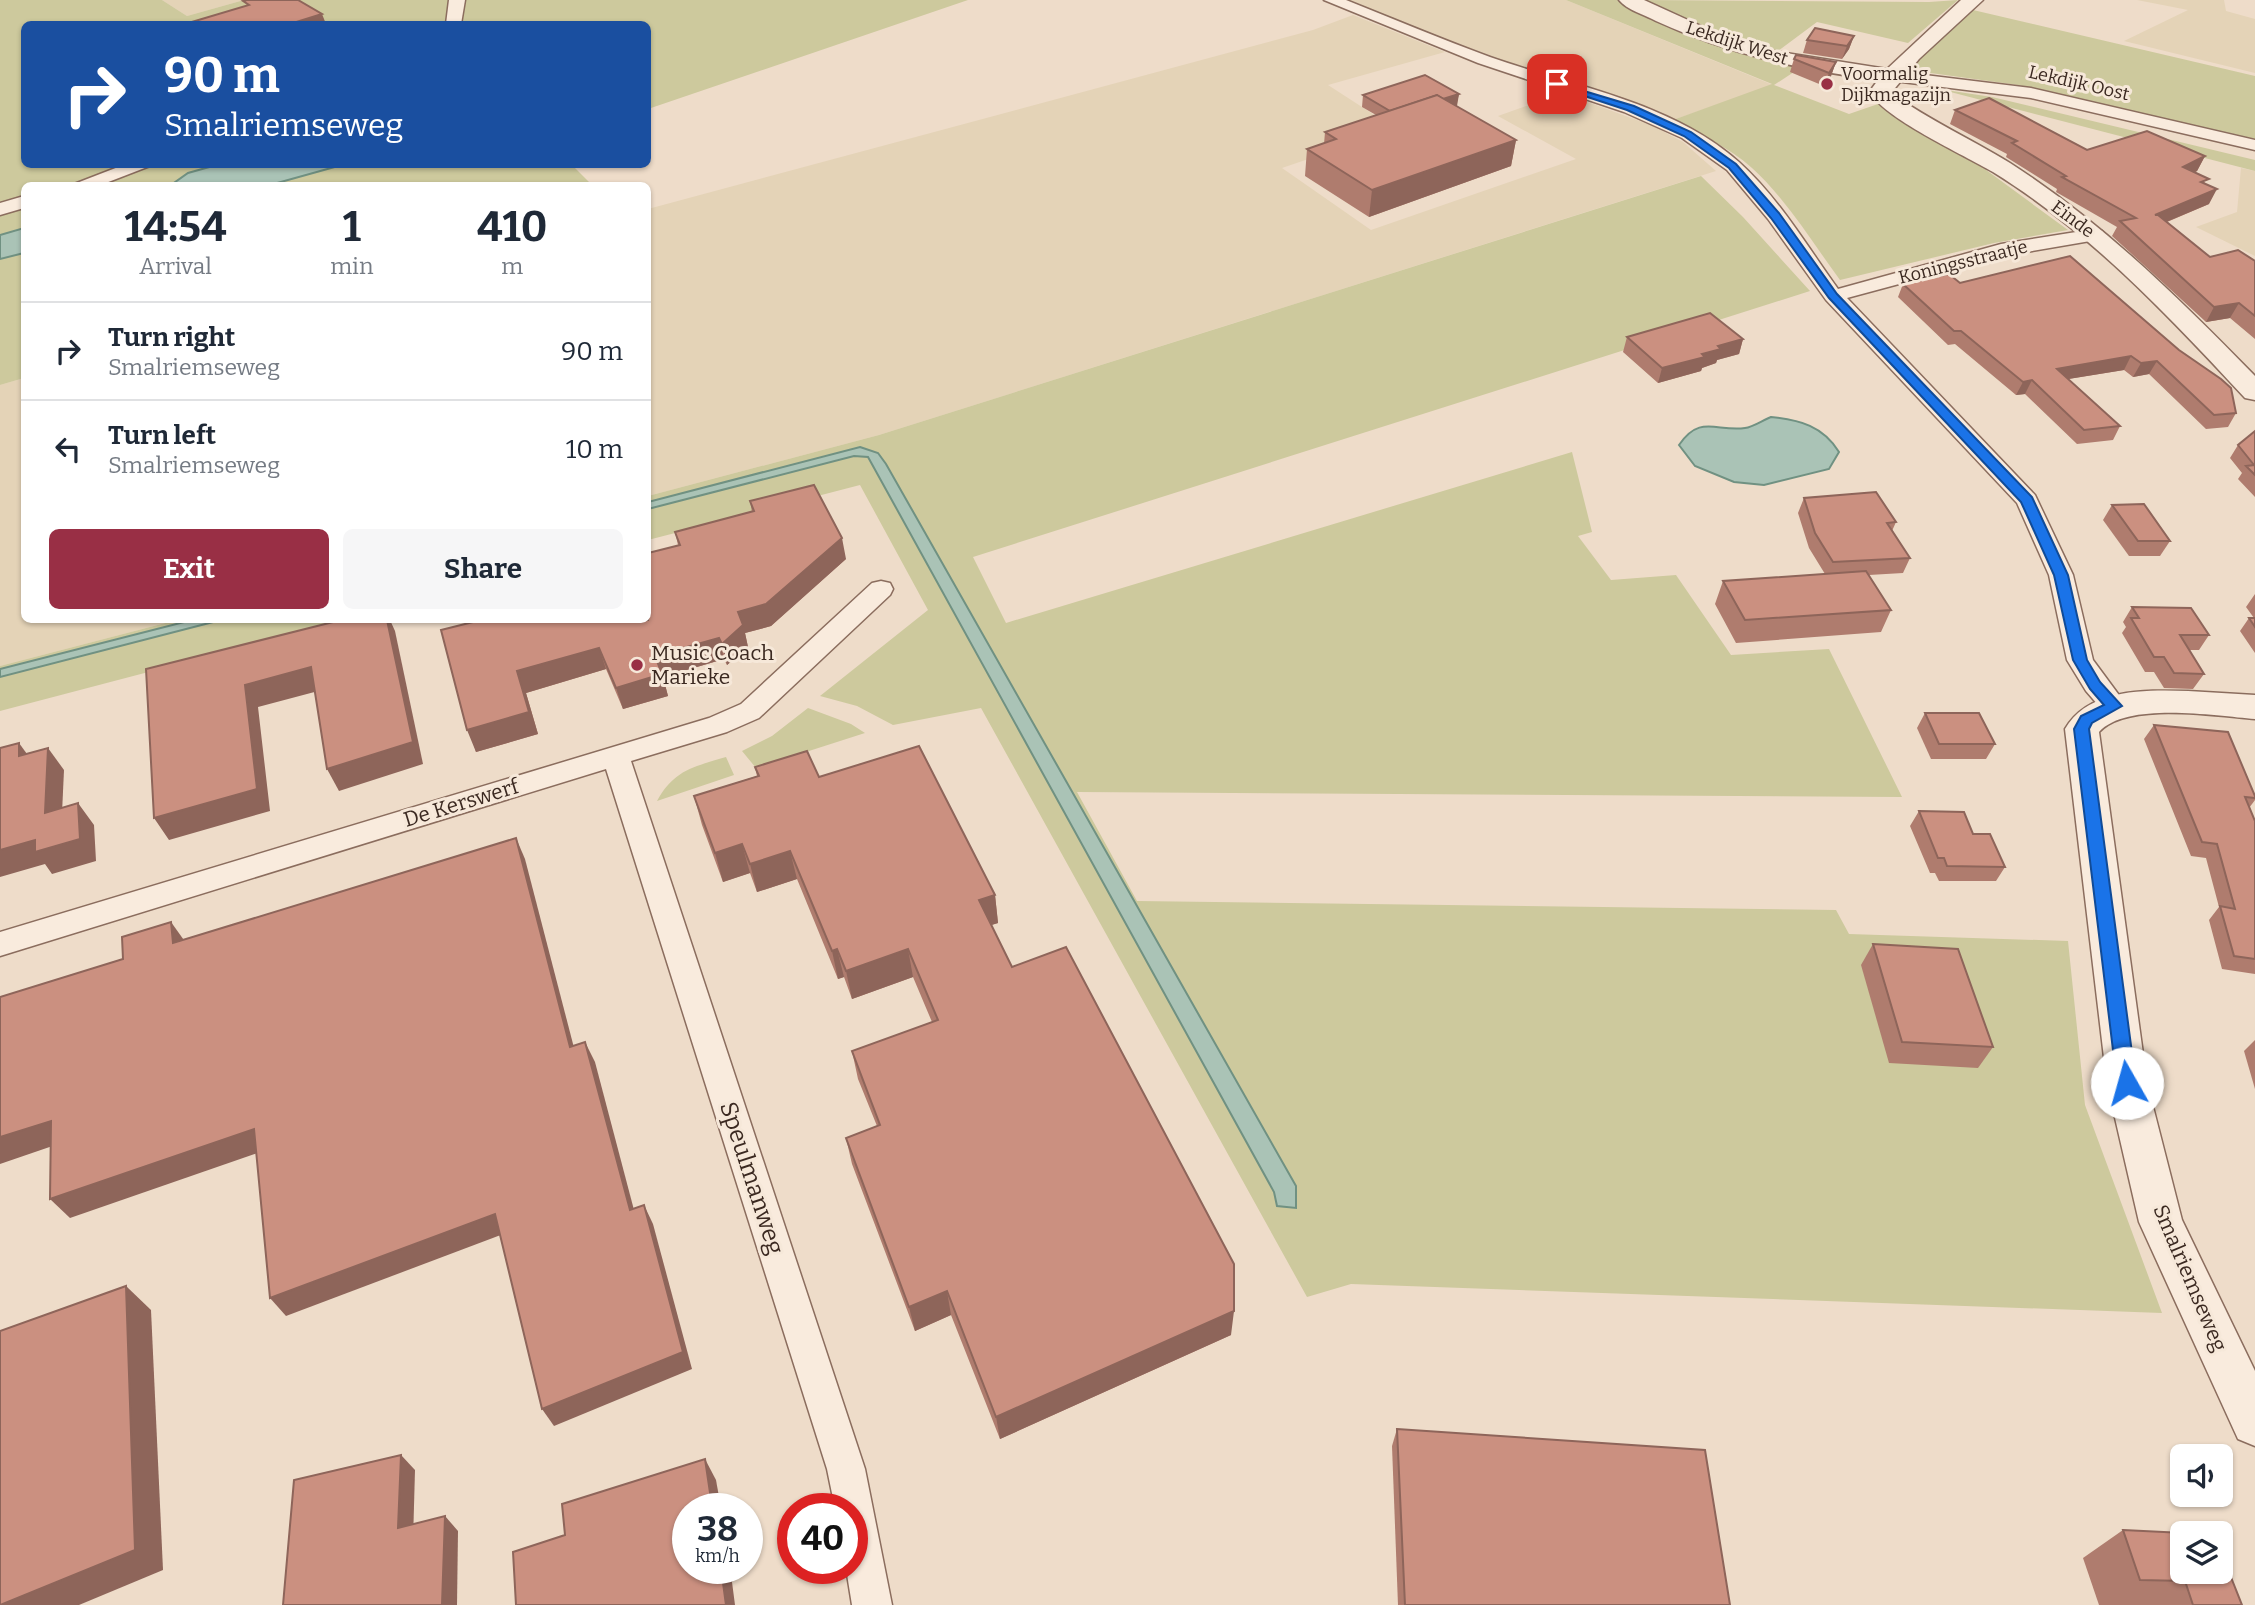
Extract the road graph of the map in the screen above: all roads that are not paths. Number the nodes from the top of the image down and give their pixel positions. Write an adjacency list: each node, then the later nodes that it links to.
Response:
1 (457, 0): 5 (street)
2 (1332, 0): 13 (street)
3 (1629, 0): 6 (street, Lekdijk West)
4 (1973, 0): 6 (street)
5 (454, 21)
6 (1892, 76): 7 (street, Lekdijk Oost); 12 (street, Einde)
7 (2255, 145)
8 (134, 168): 9 (street)
9 (90, 182)
10 (21, 203): 11 (street)
11 (0, 209)
12 (2095, 235): 13 (street, Koningsstraatje); 14 (street, Einde)
13 (1833, 296): 16 (street)
14 (2255, 391)
15 (881, 589): 18 (street, De Kerswerf)
16 (2114, 706): 17 (street); 20 (street, Smalriemseweg)
17 (2255, 707)
18 (616, 756): 19 (street, De Kerswerf); 21 (street, Speulmanweg)
19 (0, 944)
20 (2255, 1422)
21 (872, 1605)

